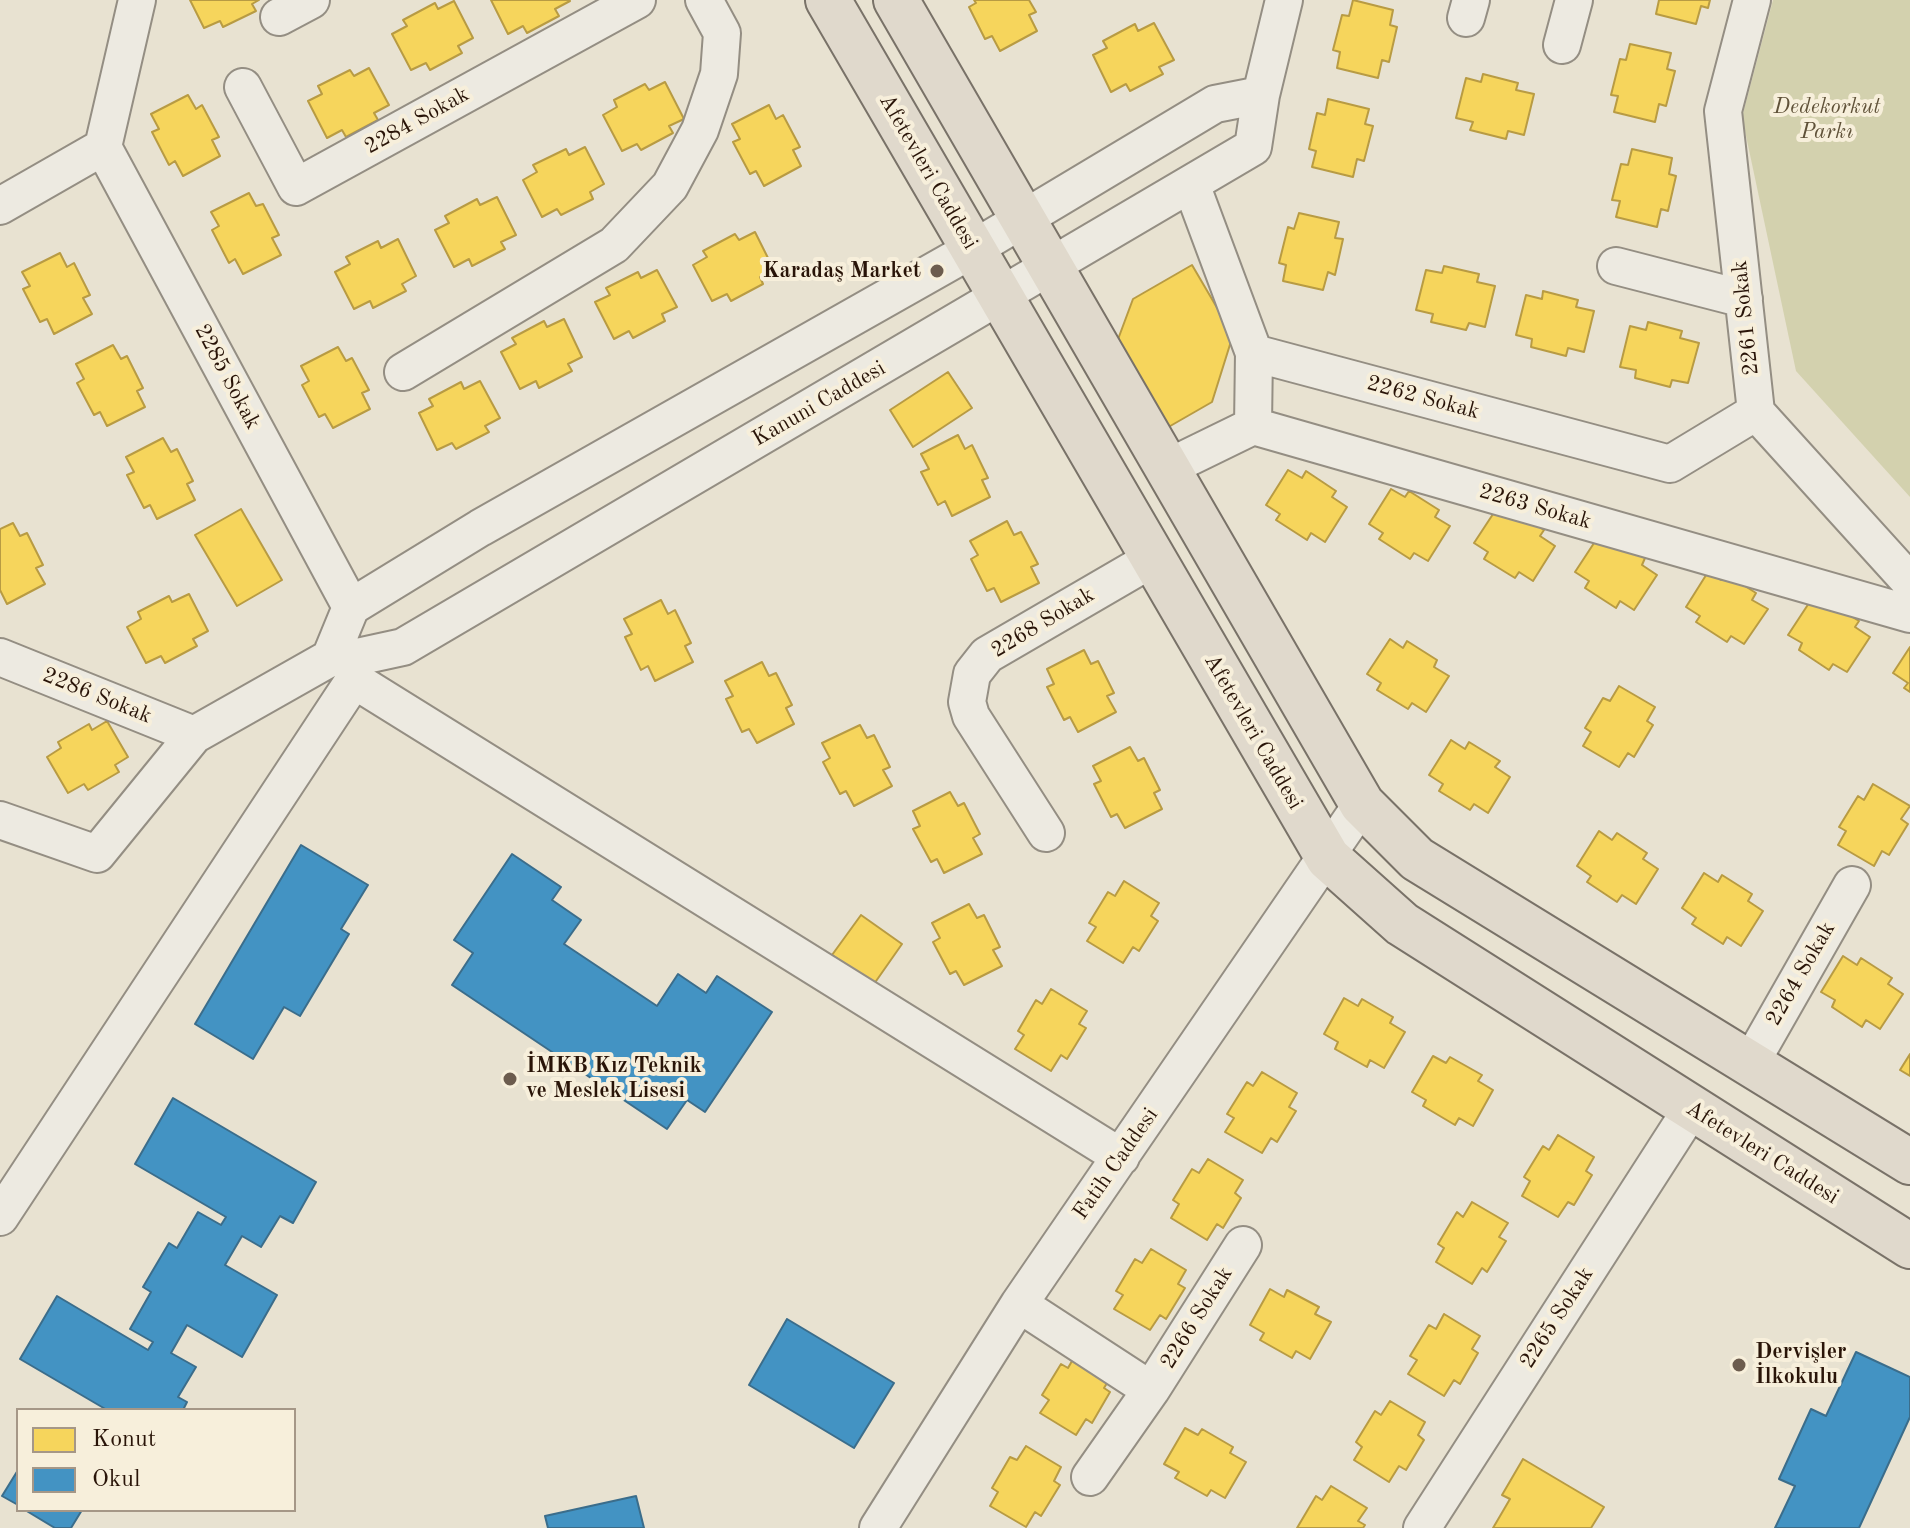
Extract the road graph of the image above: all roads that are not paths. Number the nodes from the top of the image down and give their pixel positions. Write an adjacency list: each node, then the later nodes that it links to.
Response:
1 (137, 0): 15 (street)
2 (311, 0): 11 (street)
3 (637, 0): 10 (street, 2284 Sokak)
4 (704, 0): 25 (street)
5 (828, 0): 19 (main road, Afetevleri Caddesi)
6 (896, 0): 18 (main road)
7 (1284, 0): 14 (street, Kanuni Caddesi)
8 (1574, 0): 12 (street)
9 (1752, 0): 23 (street, 2261 Sokak)
10 (594, 10): 13 (street, 2284 Sokak)
11 (279, 17)
12 (1562, 45)
13 (243, 87)
14 (1261, 95): 16 (street, Kanuni Caddesi); 18 (street)
15 (103, 147): 17 (street); 31 (street, 2285 Sokak)
16 (1191, 184): 21 (street, Kanuni Caddesi); 24 (street)
17 (0, 206)
18 (1023, 219): 19 (street); 21 (main road)
19 (973, 249): 22 (main road, Afetevleri Caddesi); 31 (street)
20 (1616, 266): 23 (street)
21 (1050, 267): 22 (street, Kanuni Caddesi); 28 (main road)
22 (1001, 298): 29 (main road, Afetevleri Caddesi); 34 (street, Kanuni Caddesi)
23 (1744, 299): 26 (street, 2261 Sokak)
24 (1254, 353): 26 (street, 2262 Sokak); 27 (street)
25 (403, 372)
26 (1756, 412): 30 (street)
27 (1253, 426): 28 (street); 32 (street, 2263 Sokak)
28 (1167, 468): 36 (main road)
29 (1152, 559): 38 (street, 2268 Sokak); 39 (main road, Afetevleri Caddesi)
30 (1910, 582)
31 (351, 607): 34 (street)
32 (1910, 614)
33 (0, 657): 35 (street, 2286 Sokak)
34 (347, 665): 35 (street, Kanuni Caddesi); 43 (street); 45 (street)
35 (194, 735): 37 (street, Kanuni Caddesi)
36 (1362, 804): 39 (street, Fatih Caddesi); 41 (main road)
37 (0, 820)
38 (1046, 833)
39 (1328, 858): 42 (main road, Afetevleri Caddesi); 43 (street, Fatih Caddesi)
40 (1852, 885): 41 (street, 2264 Sokak)
41 (1750, 1064): 44 (main road)
42 (1692, 1108): 47 (main road, Afetevleri Caddesi); 52 (street, 2265 Sokak)
43 (1121, 1157): 48 (street, Fatih Caddesi)
44 (1910, 1162)
45 (0, 1217)
46 (1243, 1245): 49 (street, 2266 Sokak)
47 (1910, 1246)
48 (1019, 1304): 49 (street, 2266 Sokak); 51 (street, Fatih Caddesi)
49 (1151, 1390): 50 (street, 2266 Sokak)
50 (1090, 1477)
51 (878, 1528)
52 (1422, 1528)

